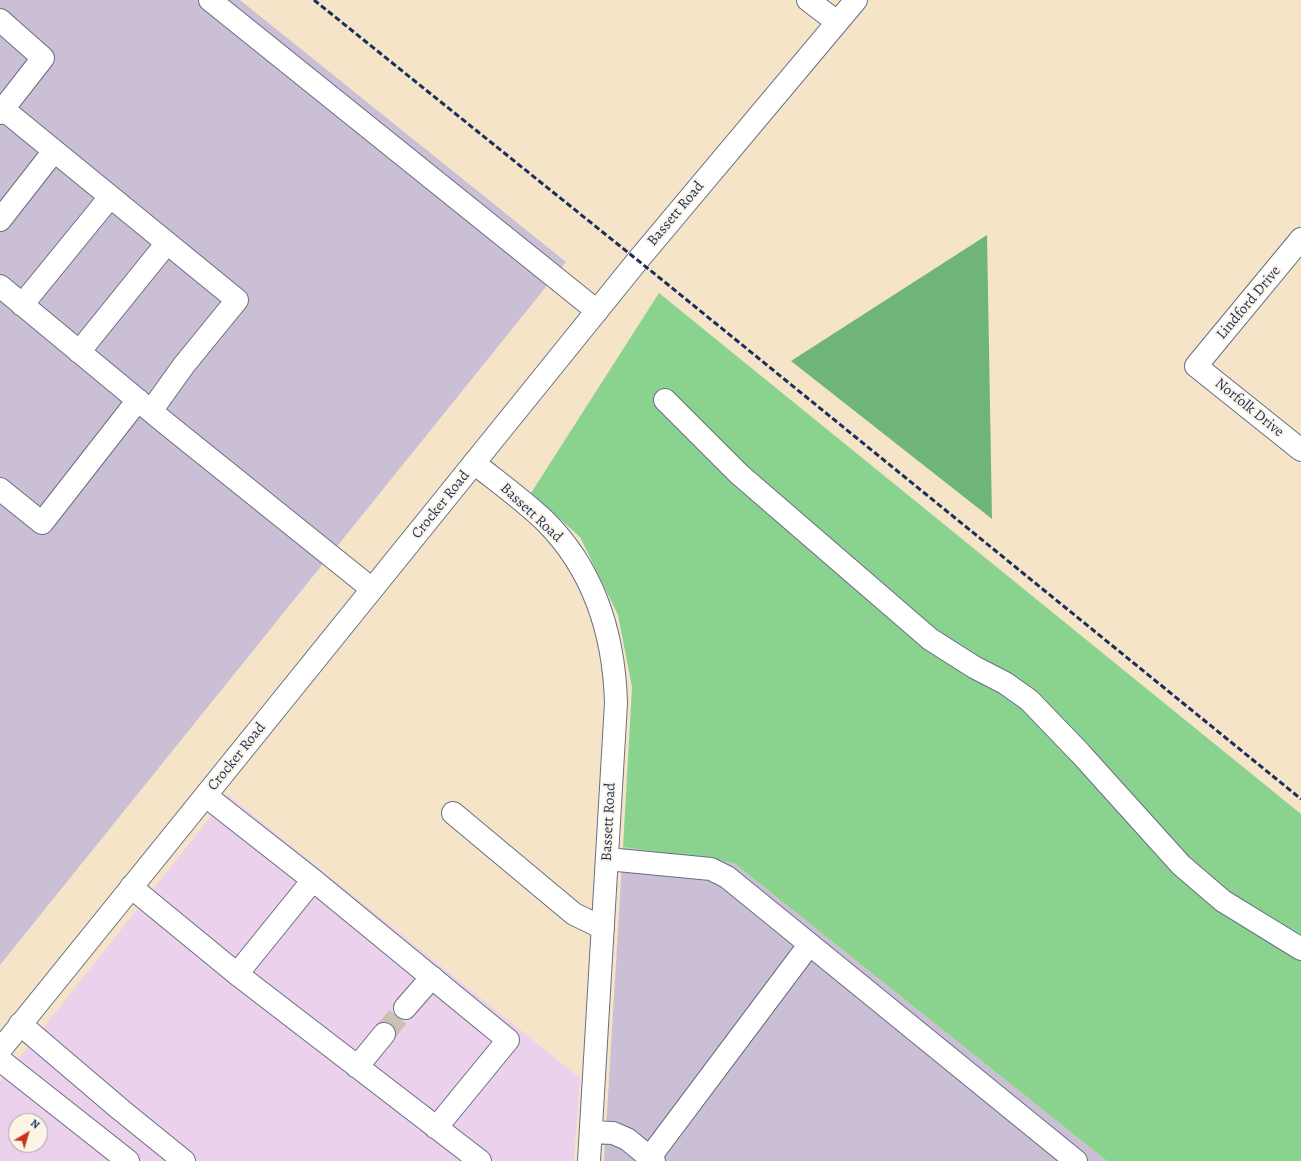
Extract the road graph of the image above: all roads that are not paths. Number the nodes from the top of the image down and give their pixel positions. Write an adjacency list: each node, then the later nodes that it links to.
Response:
1 (210, 0): 14 (main road)
2 (808, 0): 5 (main road)
3 (856, 0): 5 (main road, Bassett Road)
4 (0, 20): 6 (main road)
5 (837, 22): 14 (main road, Bassett Road)
6 (2, 111): 7 (main road)
7 (54, 151): 8 (main road); 9 (main road)
8 (110, 197): 11 (main road); 13 (main road)
9 (0, 220)
10 (1301, 239): 16 (main road, Lindford Drive)
11 (167, 243): 15 (main road); 18 (main road)
12 (0, 286): 13 (main road)
13 (22, 305): 15 (main road)
14 (597, 311): 20 (main road, Bassett Road)
15 (79, 352): 18 (main road)
16 (1196, 366): 19 (main road, Norfolk Drive)
17 (665, 400): 30 (main road)
18 (145, 406): 21 (main road); 22 (main road)
19 (1301, 450)
20 (474, 463): 22 (main road, Crocker Road); 25 (main road, Bassett Road)
21 (0, 489)
22 (372, 589): 23 (main road, Crocker Road)
23 (206, 796): 26 (main road); 27 (main road, Crocker Road)
24 (452, 813): 28 (main road)
25 (607, 860): 28 (main road, Bassett Road); 29 (main road)
26 (313, 880): 31 (main road); 32 (main road)
27 (132, 887): 31 (main road); 34 (main road, Crocker Road)
28 (603, 928): 40 (main road, Bassett Road)
29 (809, 945): 41 (main road); 46 (main road)
30 (1301, 949)
31 (237, 974): 38 (main road)
32 (432, 977): 33 (main road); 39 (main road)
33 (405, 1008)
34 (20, 1024): 36 (main road, Crocker Road); 43 (main road)
35 (384, 1034): 38 (main road)
36 (0, 1050)
37 (0, 1060): 42 (main road)
38 (357, 1067): 39 (main road)
39 (436, 1128): 44 (main road)
40 (591, 1132): 41 (main road); 45 (main road, Bassett Road)
41 (652, 1159)
42 (128, 1161)
43 (184, 1161)
44 (480, 1161)
45 (589, 1161)
46 (1076, 1161)

